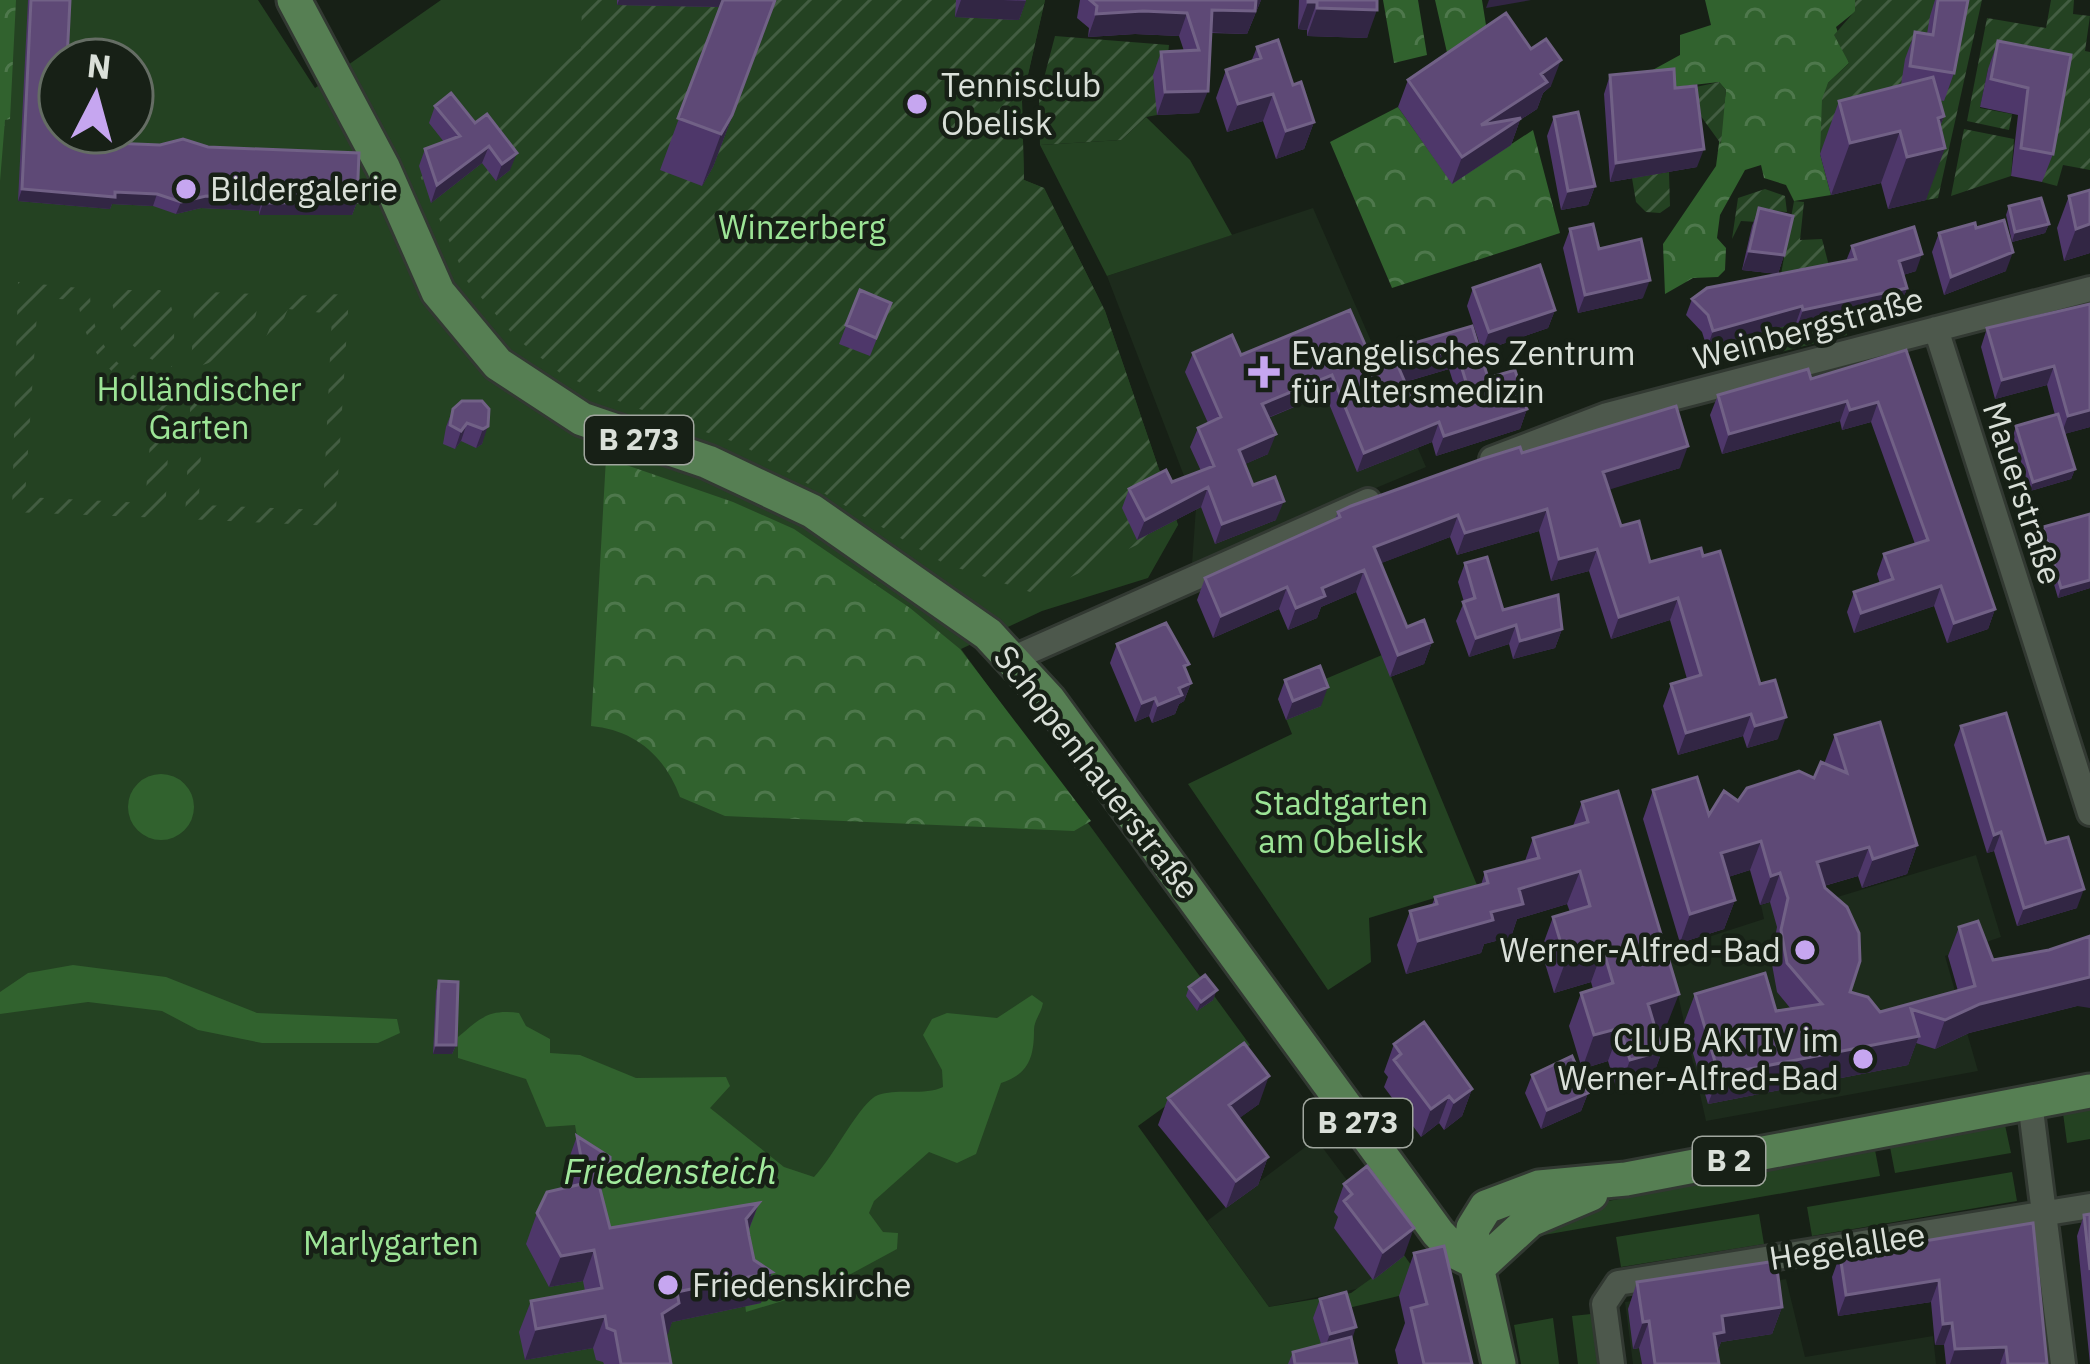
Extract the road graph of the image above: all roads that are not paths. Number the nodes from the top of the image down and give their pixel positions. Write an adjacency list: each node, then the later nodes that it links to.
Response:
1 (294, 0): 6 (main road, Schopenhauerstraße / B 273)
2 (2090, 289): 3 (street, Weinbergstraße)
3 (1936, 329): 4 (street, Weinbergstraße); 7 (street, Mauerstraße)
4 (1477, 464)
5 (1395, 492): 6 (street)
6 (1014, 658): 12 (main road, Schopenhauerstraße / B 273)
7 (2090, 814)
8 (2090, 1091): 9 (main road, B 2)
9 (2030, 1102): 11 (street); 12 (main road, B 2)
10 (2090, 1206): 11 (street, Hegelallee)
11 (2048, 1213): 14 (street, Hegelallee); 15 (street)
12 (1481, 1265): 13 (main road, B 2)
13 (1499, 1364)
14 (1612, 1364)
15 (2063, 1364)

